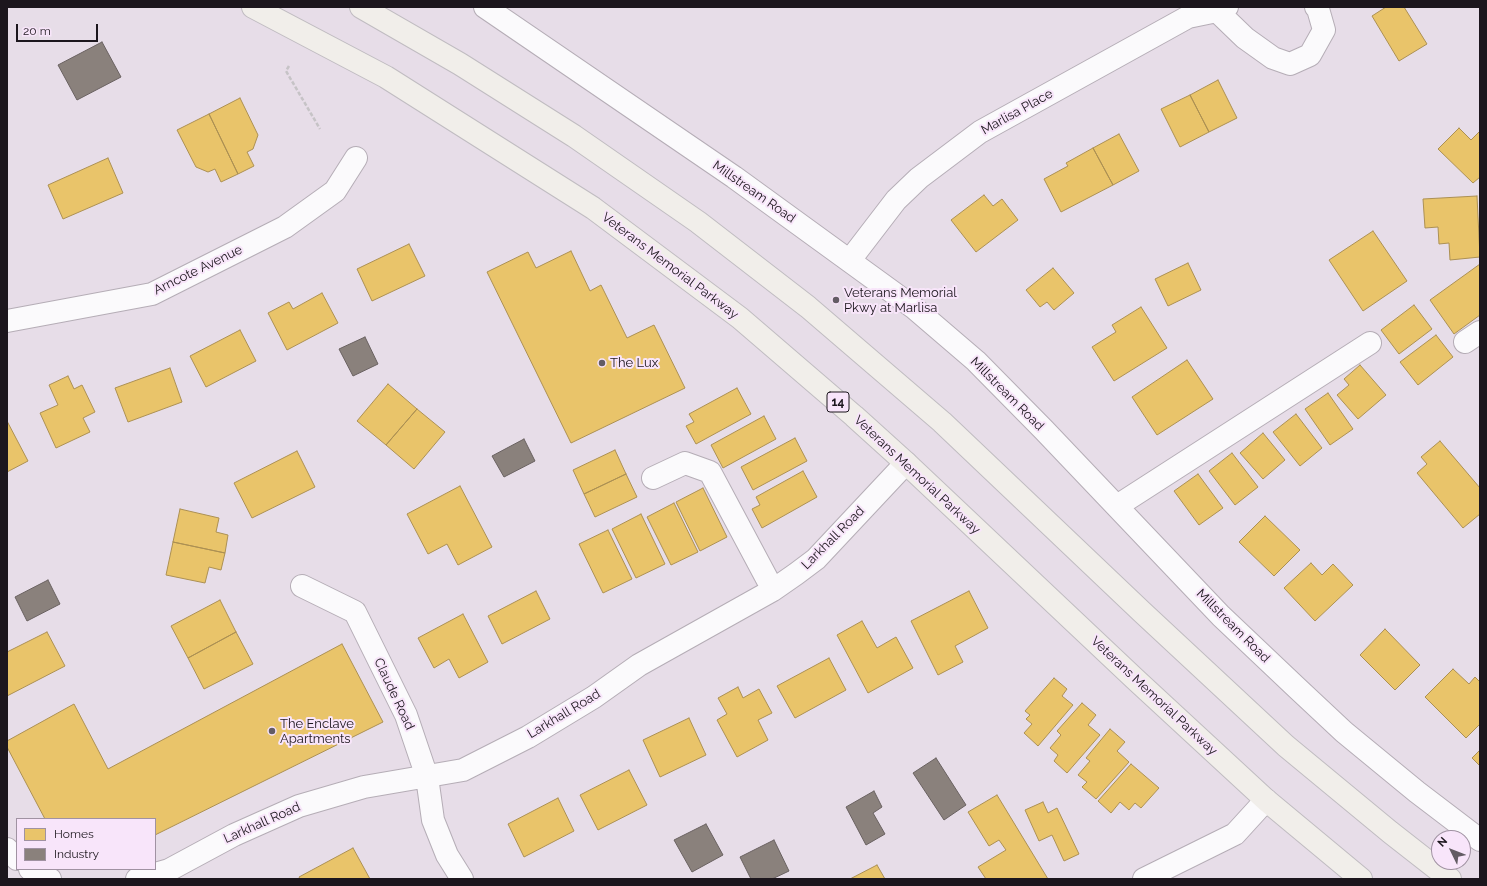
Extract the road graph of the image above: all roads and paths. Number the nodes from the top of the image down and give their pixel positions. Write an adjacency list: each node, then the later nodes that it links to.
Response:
1 (253, 7): 12 (main road, Veterans Memorial Parkway / 14)
2 (362, 7): 29 (main road)
3 (485, 7): 9 (street, Millstream Road)
4 (1316, 7): 5 (street, Marlisa Place)
5 (1222, 9): 9 (street, Marlisa Place)
6 (289, 66): 7 (path)
7 (320, 129)
8 (356, 158): 10 (street, Arncote Avenue)
9 (850, 260): 14 (street, Millstream Road)
10 (7, 320)
11 (1370, 343): 14 (street)
12 (906, 463): 16 (street, Larkhall Road); 18 (main road, Veterans Memorial Parkway / 14)
13 (653, 478): 16 (street)
14 (1117, 506): 19 (street, Millstream Road)
15 (302, 586): 17 (street, Claude Road)
16 (773, 590): 17 (street, Larkhall Road)
17 (427, 776): 23 (street, Larkhall Road); 26 (street, Claude Road)
18 (1266, 800): 27 (street); 28 (main road, Veterans Memorial Parkway / 14)
19 (1480, 840)
20 (7, 849): 21 (street)
21 (16, 858)
22 (32, 870): 24 (street)
23 (164, 874): 25 (street, Larkhall Road)
24 (50, 879)
25 (137, 879)
26 (462, 879)
27 (1144, 879)
28 (1361, 879)
29 (1450, 879)

